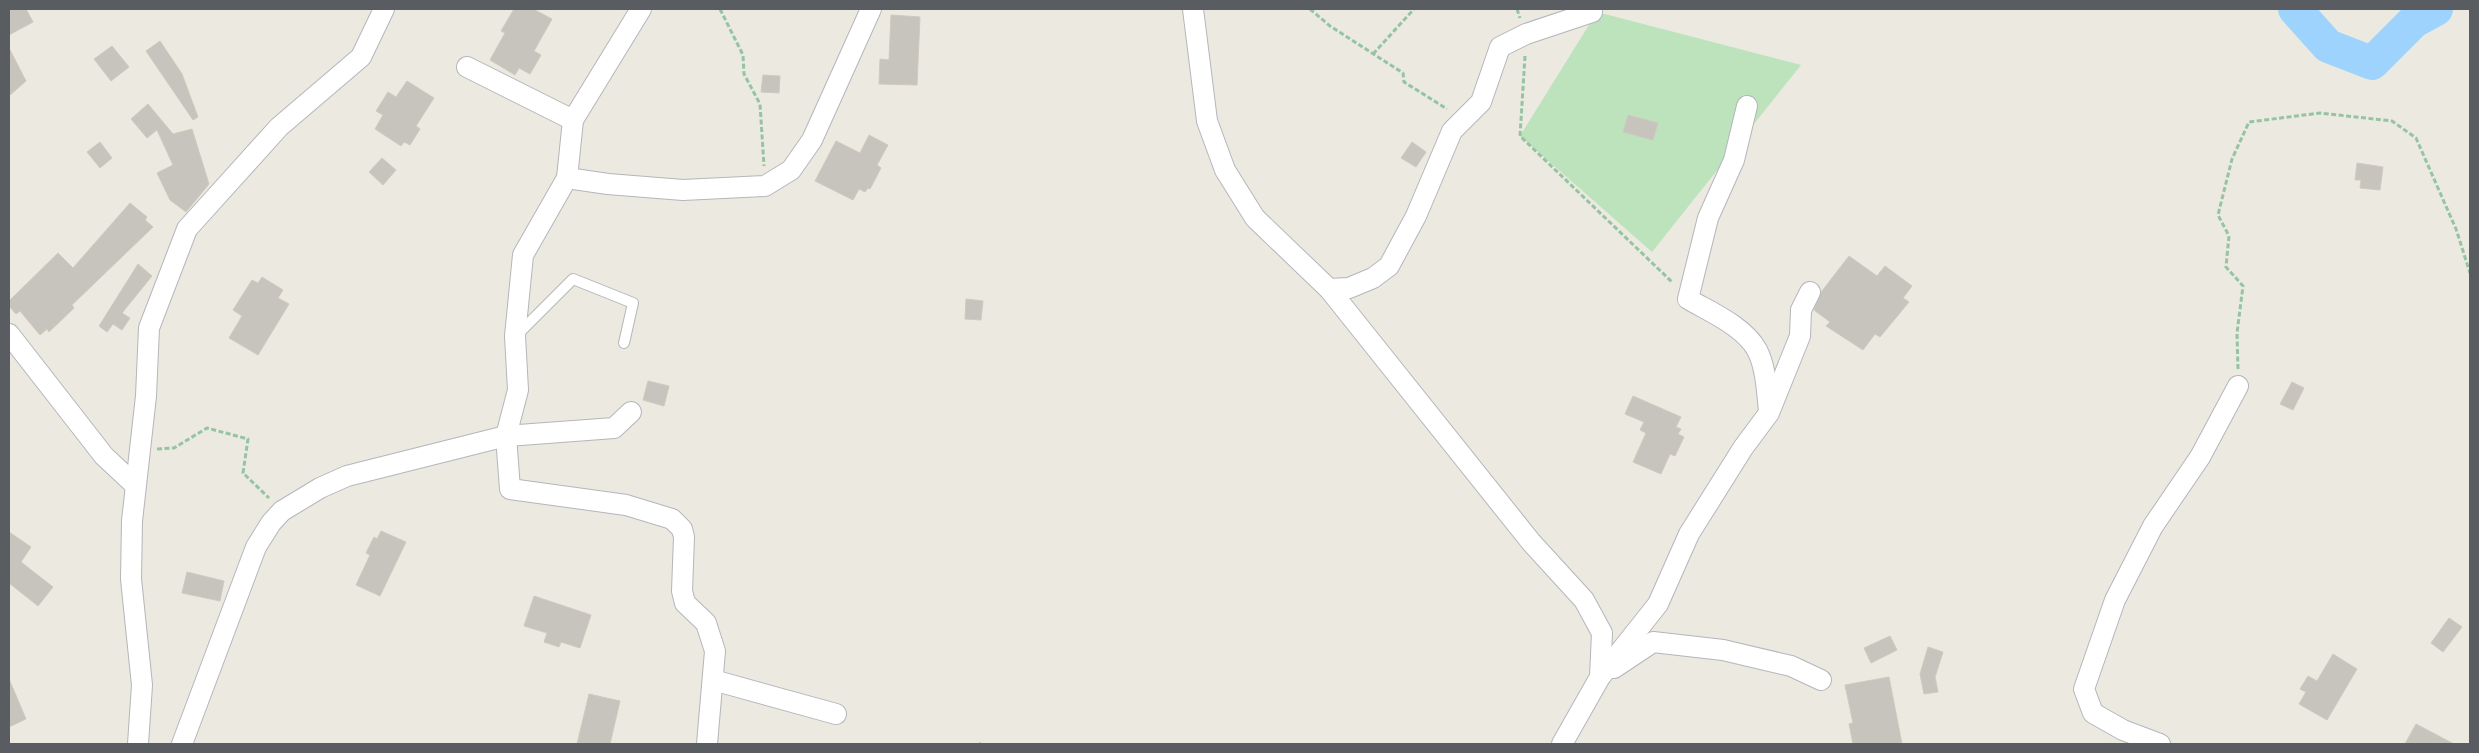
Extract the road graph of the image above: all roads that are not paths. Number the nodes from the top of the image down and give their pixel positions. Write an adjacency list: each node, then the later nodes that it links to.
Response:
1 (384, 9): 19 (street)
2 (641, 9): 8 (street)
3 (871, 9): 9 (street)
4 (1193, 9): 10 (street)
5 (1592, 12): 10 (street)
6 (467, 67): 8 (street)
7 (1747, 106): 17 (street)
8 (573, 120): 9 (street)
9 (567, 178): 13 (street)
10 (1329, 290): 20 (street)
11 (1810, 292): 17 (street)
12 (9, 334): 19 (street)
13 (515, 336): 14 (lane); 18 (street)
14 (624, 343)
15 (2238, 386): 28 (street)
16 (631, 412): 18 (street)
17 (1769, 413): 20 (street)
18 (506, 436): 21 (street); 25 (street)
19 (135, 485): 24 (street)
20 (1600, 677): 22 (street); 27 (street)
21 (713, 680): 23 (street); 26 (street)
22 (1821, 680)
23 (836, 714)
24 (138, 744)
25 (182, 744)
26 (707, 744)
27 (1562, 744)
28 (2160, 744)

